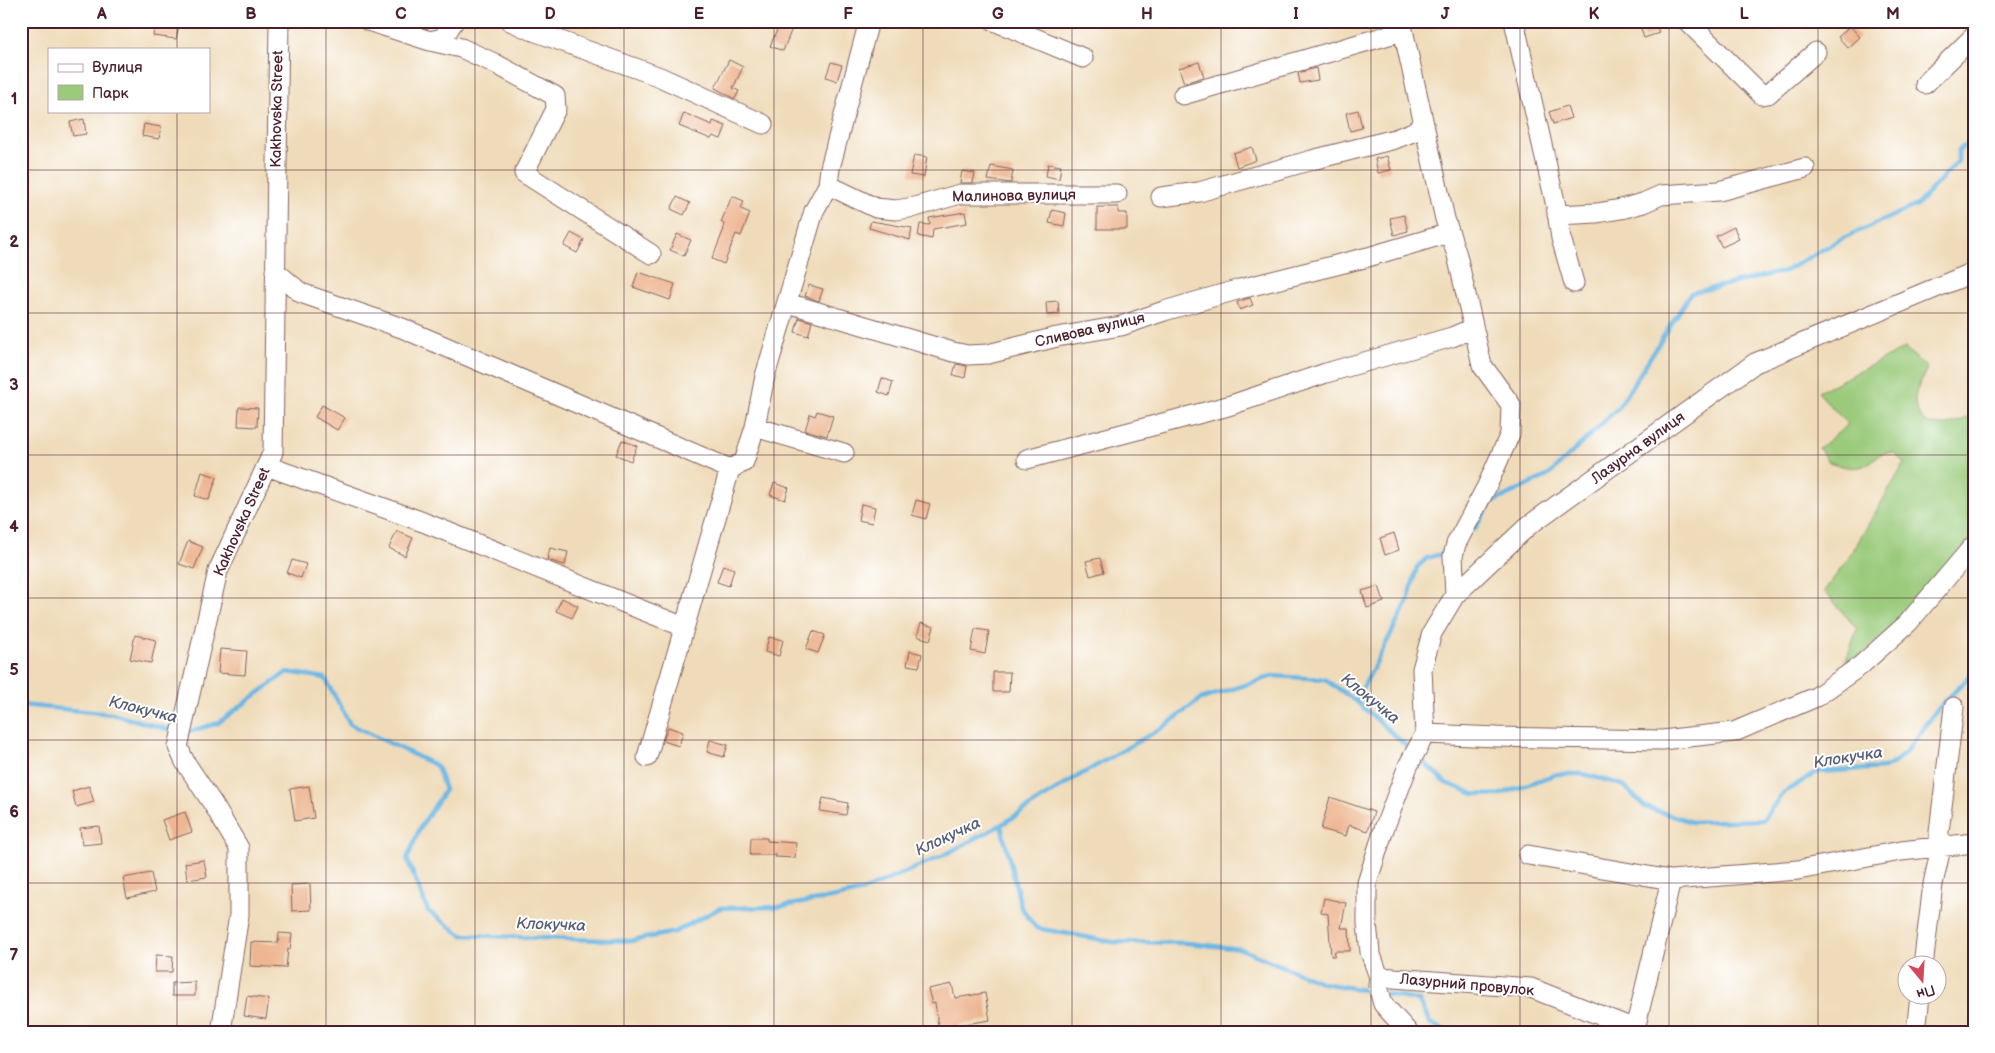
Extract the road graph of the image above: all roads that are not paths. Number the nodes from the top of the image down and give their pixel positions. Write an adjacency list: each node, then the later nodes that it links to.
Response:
1 (279, 21): 25 (street, Kakhovska Street)
2 (368, 21): 11 (street)
3 (454, 21): 11 (street)
4 (510, 21): 16 (street)
5 (869, 21): 19 (street)
6 (994, 21): 13 (street)
7 (1514, 21): 22 (street)
8 (1693, 24): 12 (street)
9 (1402, 26): 15 (street); 17 (street)
10 (1974, 36): 14 (street)
11 (430, 41): 24 (street)
12 (1816, 52)
13 (1083, 58)
14 (1925, 84)
15 (1183, 94)
16 (763, 124)
17 (1424, 124): 21 (street); 23 (street)
18 (1805, 168): 22 (street)
19 (828, 185): 20 (street, Малинова вулиця); 28 (street)
20 (1117, 194)
21 (1161, 197)
22 (1557, 215): 27 (street)
23 (1449, 233): 28 (street, Сливова вулиця); 29 (street)
24 (651, 254)
25 (275, 271): 33 (street, Kakhovska Street); 34 (street)
26 (1974, 272): 36 (street, Лазурна вулиця)
27 (1574, 283)
28 (788, 303): 30 (street)
29 (1473, 328): 32 (street); 36 (street)
30 (755, 427): 31 (street); 34 (street)
31 (844, 453)
32 (1027, 459)
33 (267, 466): 37 (street); 49 (street, Kakhovska Street)
34 (730, 469): 37 (street)
35 (1974, 544): 39 (street)
36 (1455, 596): 39 (street, Лазурна вулиця)
37 (684, 627): 40 (street)
38 (1954, 708): 42 (street)
39 (1421, 741): 46 (street)
40 (647, 757)
41 (1974, 843): 42 (street)
42 (1940, 847): 44 (street); 45 (street)
43 (1528, 855): 44 (street)
44 (1671, 880): 48 (street)
45 (1924, 956)
46 (1379, 981): 48 (street, Лазурний провулок); 50 (street)
47 (1919, 1006): 51 (street)
48 (1636, 1030)
49 (221, 1032)
50 (1408, 1032)
51 (1916, 1032)

